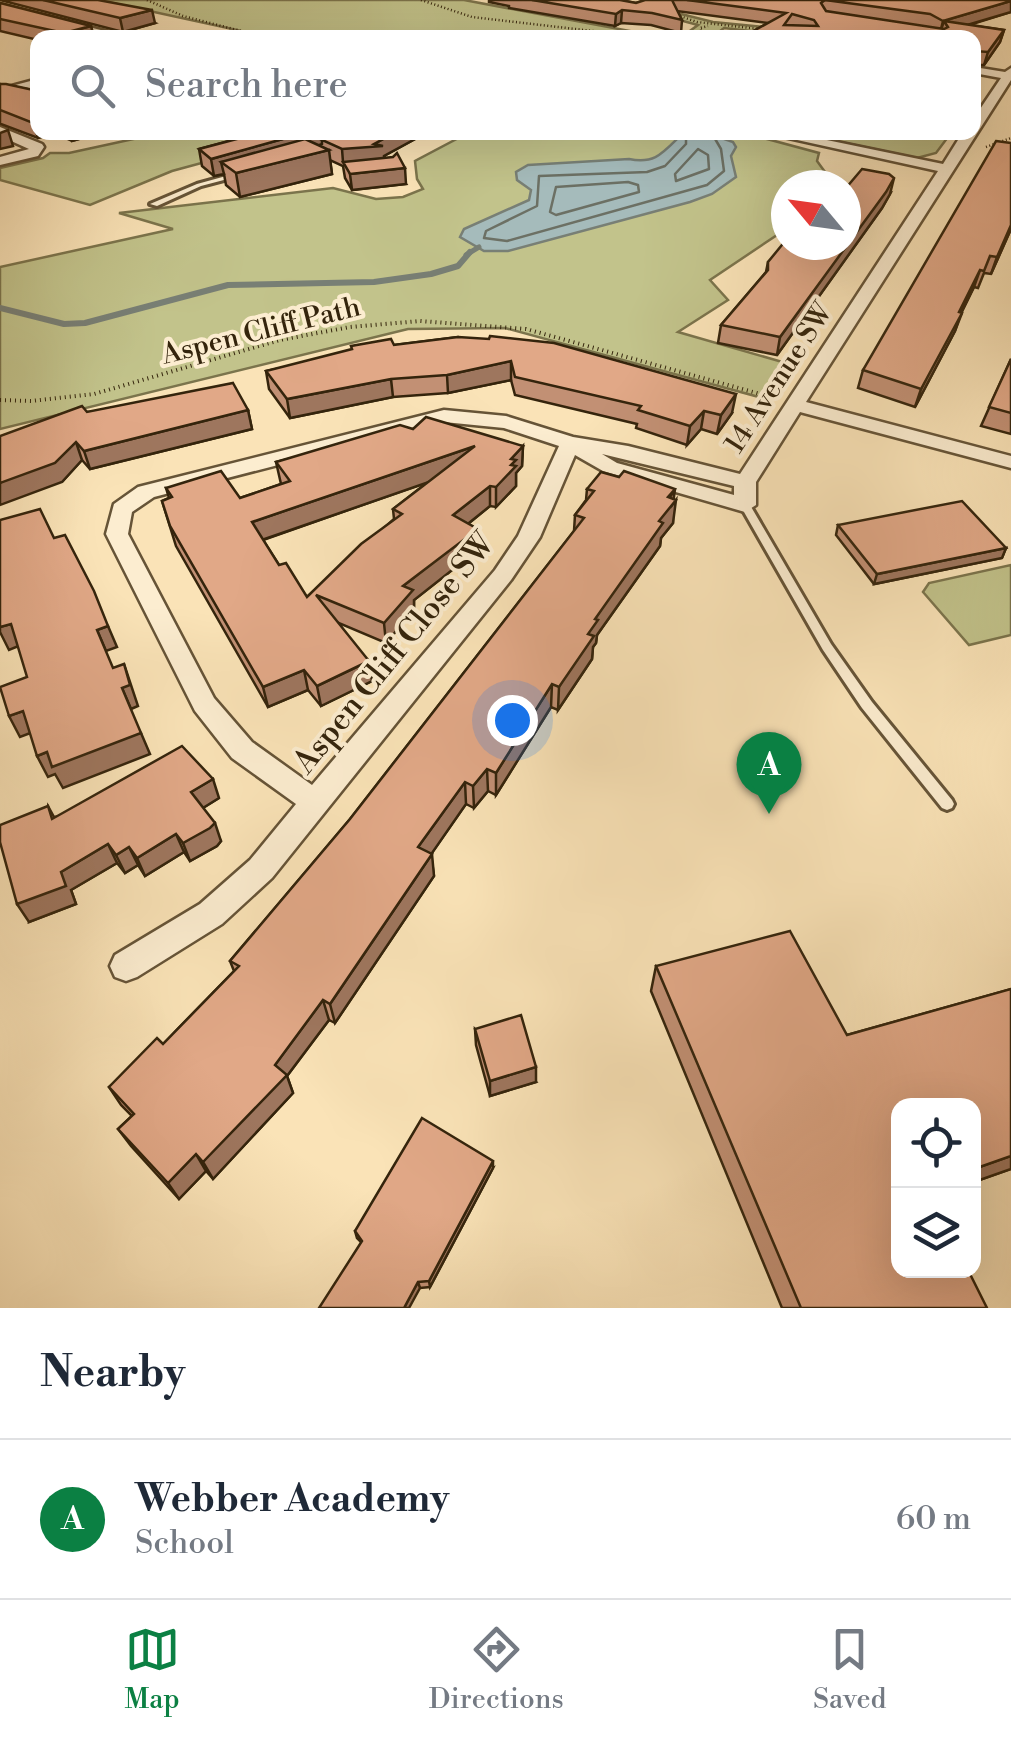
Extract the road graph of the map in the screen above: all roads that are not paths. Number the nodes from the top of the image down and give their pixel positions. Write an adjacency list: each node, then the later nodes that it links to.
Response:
1 (0, 8): 2 (street)
2 (89, 30)
3 (981, 71): 4 (street)
4 (1010, 74): 7 (street, 14 Avenue SW)
5 (30, 84): 6 (street)
6 (0, 93)
7 (981, 117)
8 (0, 131): 11 (street)
9 (787, 140): 13 (street)
10 (965, 140): 13 (street, 14 Avenue SW)
11 (0, 160)
12 (254, 171): 14 (lane)
13 (943, 174): 15 (street, 14 Avenue SW)
14 (154, 204)
15 (794, 404): 17 (street); 18 (street, 14 Avenue SW)
16 (570, 443): 18 (street, Aspen Cliff Close SW); 19 (street, Aspen Cliff Close SW); 19 (street, Aspen Cliff Close SW)
17 (1011, 462)
18 (745, 494): 20 (lane)
19 (315, 802): 21 (street)
20 (948, 804)
21 (126, 966)

